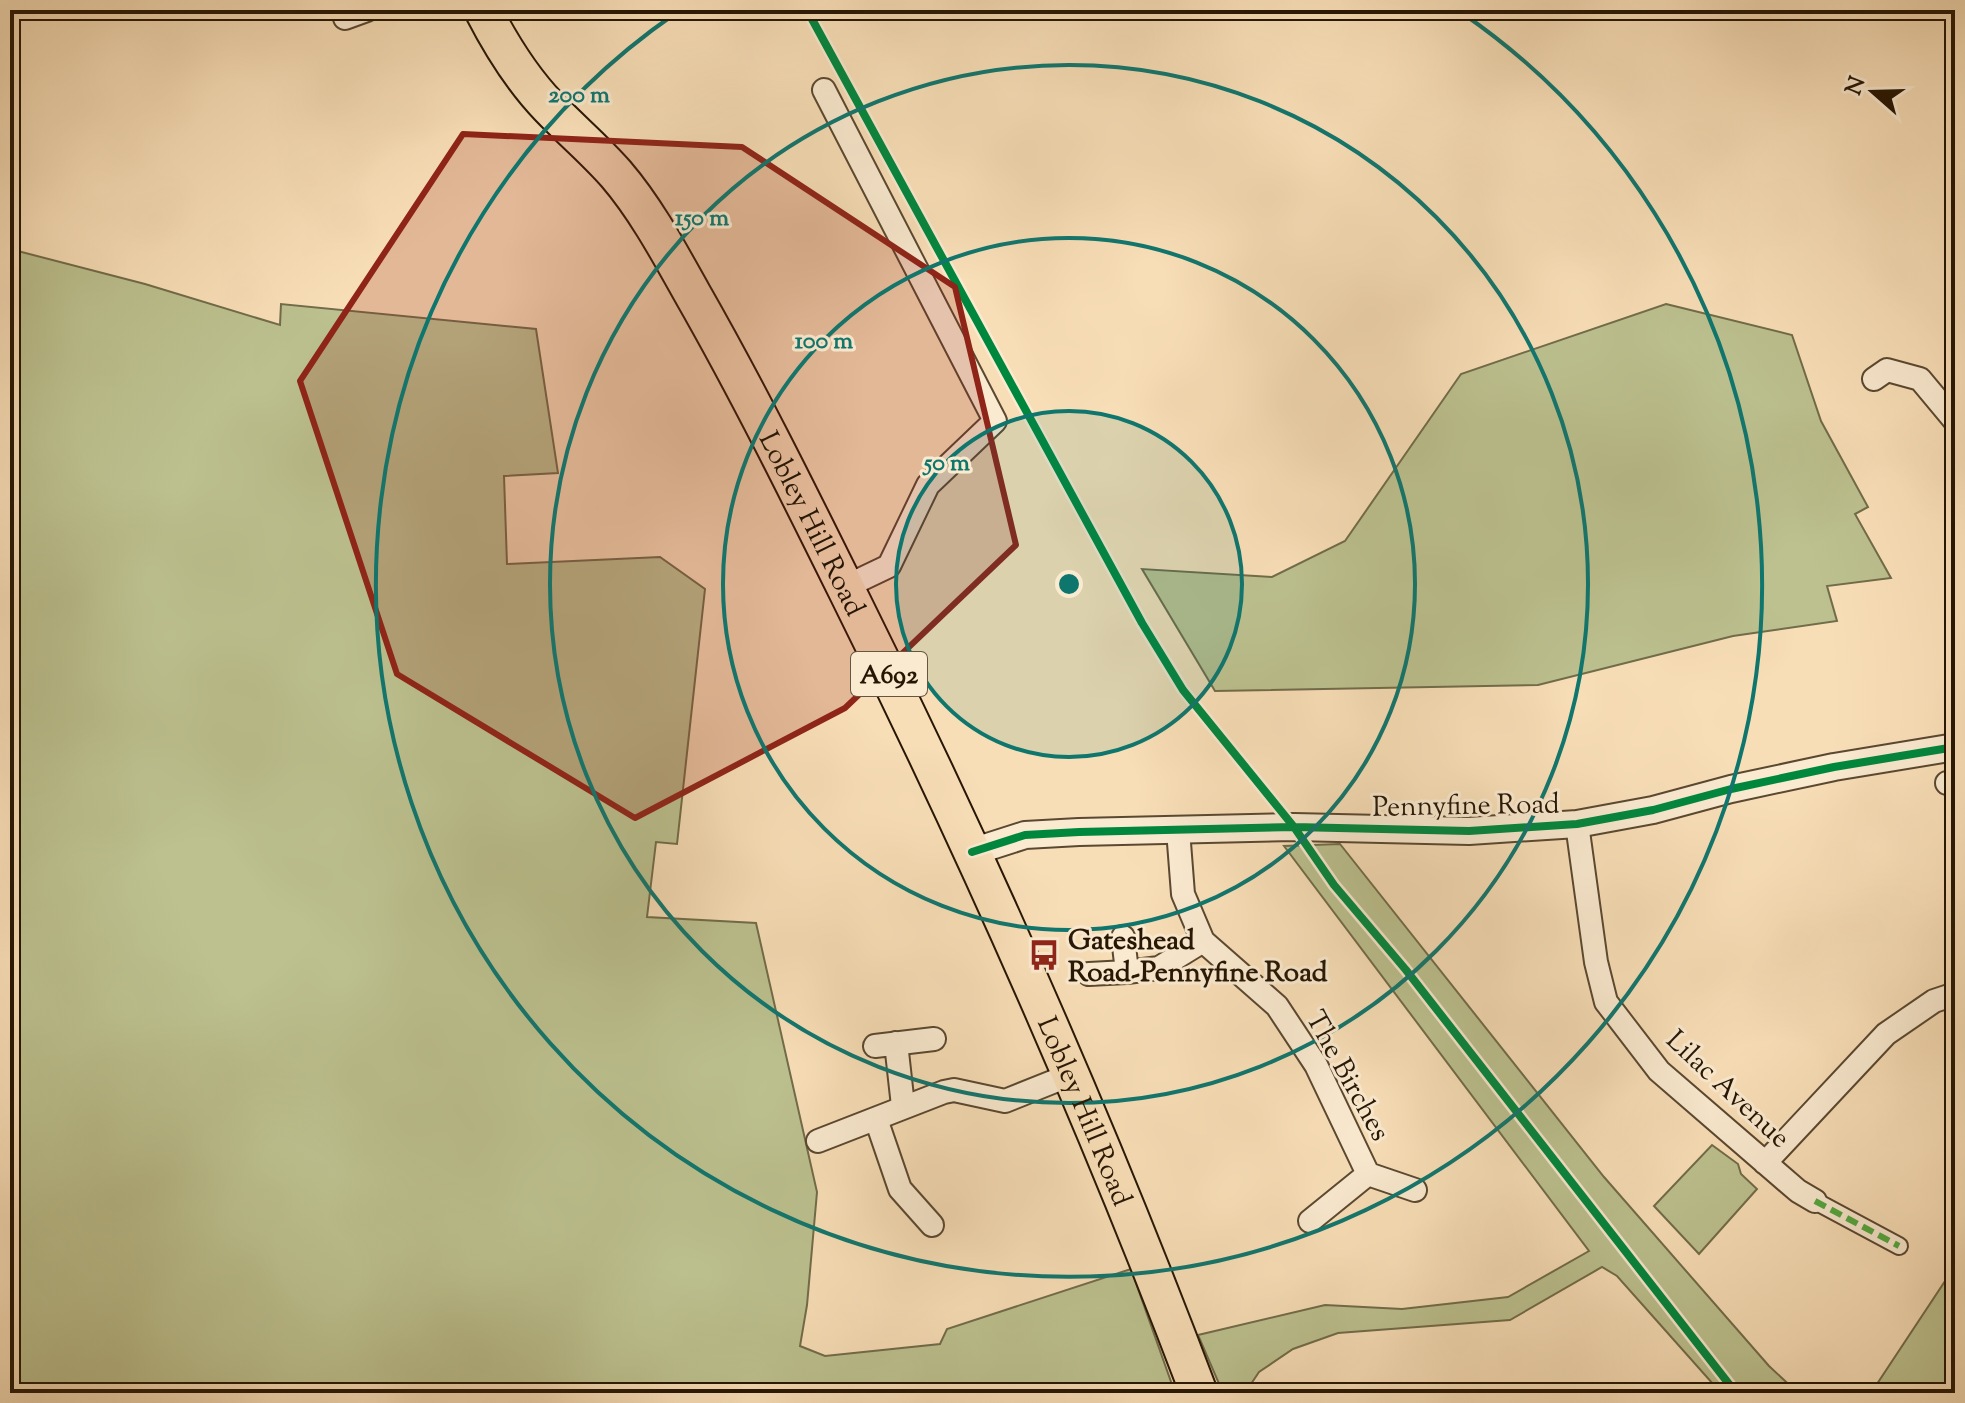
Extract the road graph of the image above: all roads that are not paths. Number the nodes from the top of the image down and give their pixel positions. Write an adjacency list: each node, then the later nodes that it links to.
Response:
1 (367, 10): 3 (street)
2 (483, 10): 7 (highway, Lobley Hill Road / A692)
3 (345, 18)
4 (824, 90): 7 (street)
5 (1874, 379): 6 (street)
6 (1955, 421)
7 (845, 587): 11 (highway, Lobley Hill Road / A692)
8 (1955, 747): 9 (street, Pennyfine Road)
9 (1577, 824): 10 (street, Pennyfine Road); 22 (street, Lilac Avenue)
10 (1178, 830): 11 (street, Pennyfine Road); 13 (street, The Birches)
11 (972, 852): 18 (highway, Lobley Hill Road / A692)
12 (1123, 937): 14 (street)
13 (1203, 941): 14 (street); 23 (street, The Birches)
14 (1127, 972): 15 (street)
15 (1089, 974)
16 (1955, 994): 22 (street)
17 (934, 1039): 19 (street)
18 (1070, 1075): 19 (street); 29 (highway, Lobley Hill Road / A692)
19 (903, 1106): 20 (street)
20 (876, 1119): 21 (street); 27 (street)
21 (818, 1141)
22 (1765, 1163): 25 (street, Lilac Avenue)
23 (1368, 1174): 24 (street, The Birches); 26 (street, The Birches)
24 (1415, 1190)
25 (1815, 1201): 28 (street, Lilac Avenue)
26 (1310, 1221)
27 (932, 1225)
28 (1899, 1246)
29 (1199, 1393)

